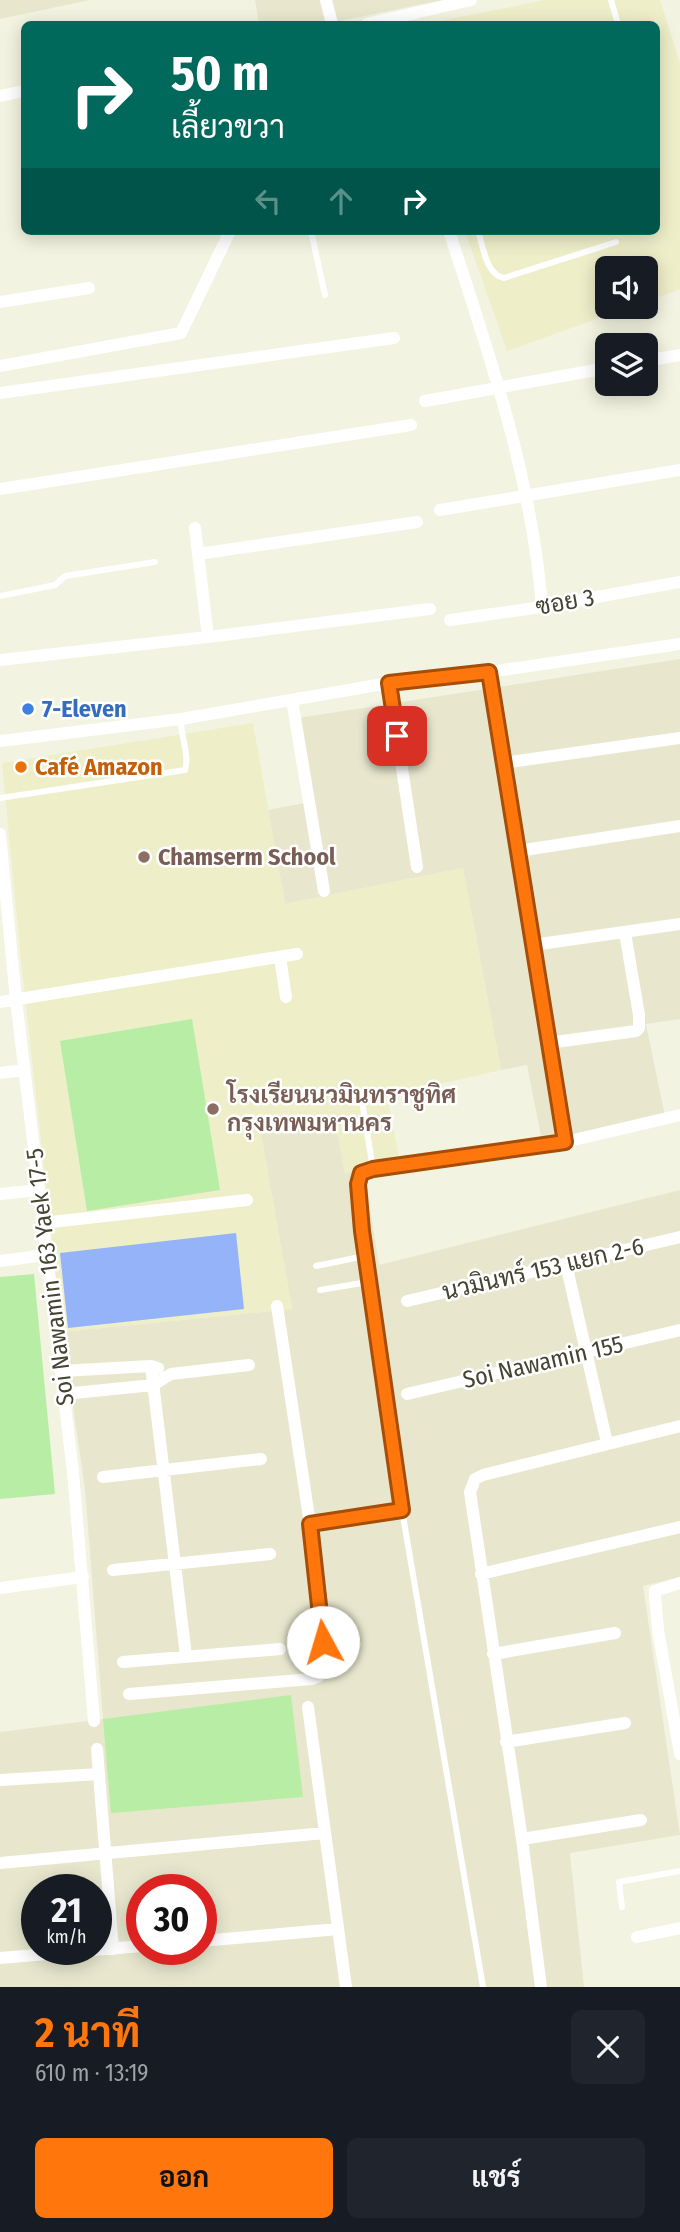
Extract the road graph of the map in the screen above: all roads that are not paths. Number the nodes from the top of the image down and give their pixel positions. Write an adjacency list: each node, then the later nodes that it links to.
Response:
1 (326, 0): 5 (street)
2 (471, 0): 4 (street)
3 (611, 0): 6 (lane)
4 (407, 20)
5 (331, 21)
6 (617, 21)
7 (21, 92): 8 (street)
8 (0, 96)
9 (228, 235): 20 (street)
10 (312, 235): 15 (lane)
11 (450, 235): 22 (street)
12 (479, 235): 13 (lane)
13 (616, 242)
14 (89, 288): 16 (street)
15 (325, 295)
16 (0, 302)
17 (394, 338): 23 (street)
18 (680, 355): 19 (street)
19 (658, 359)
20 (0, 366)
21 (595, 370): 22 (street)
22 (500, 388): 24 (street); 28 (street)
23 (0, 393)
24 (425, 401)
25 (411, 425): 27 (street)
26 (680, 470): 28 (street)
27 (0, 489)
28 (526, 495): 29 (street); 36 (street)
29 (440, 510)
30 (417, 522): 32 (street)
31 (195, 528): 32 (street)
32 (198, 554): 39 (street)
33 (155, 562): 35 (lane)
34 (680, 582): 36 (street, ซอย 3)
35 (0, 596)
36 (542, 607): 38 (street, ซอย 3)
37 (430, 609): 39 (street)
38 (450, 620)
39 (208, 637): 41 (street)
40 (680, 644): 42 (street)
41 (0, 660)
42 (489, 672): 43 (street); 48 (street)
43 (389, 683): 44 (street); 53 (street)
44 (292, 700): 45 (street); 54 (street)
45 (181, 719): 47 (street); 49 (lane)
46 (680, 738): 48 (street)
47 (0, 741)
48 (503, 762): 52 (street)
49 (0, 797)
50 (680, 826): 52 (street)
51 (0, 834): 61 (street, Soi Nawamin 163 Yaek 17-5)
52 (518, 850): 57 (street)
53 (417, 867)
54 (324, 891)
55 (680, 924): 56 (street)
56 (625, 933): 57 (street); 63 (street)
57 (533, 945): 63 (street)
58 (297, 954): 59 (street)
59 (280, 957): 60 (street); 61 (street)
60 (286, 997)
61 (16, 1000): 62 (street); 64 (street, Soi Nawamin 163 Yaek 17-5)
62 (0, 1002)
63 (548, 1043): 68 (street)
64 (24, 1070): 65 (street); 70 (street, Soi Nawamin 163 Yaek 17-5)
65 (0, 1073)
66 (362, 1095): 69 (lane)
67 (680, 1115): 68 (street)
68 (565, 1142): 69 (street)
69 (373, 1169): 76 (lane)
70 (39, 1190): 71 (street); 73 (street, Soi Nawamin 163 Yaek 17-5)
71 (0, 1194)
72 (247, 1200): 73 (street)
73 (43, 1223): 75 (street, Soi Nawamin 163 Yaek 17-5)
74 (680, 1237): 78 (street, นวมินทร์ 153 แยก 2-6)
75 (47, 1255): 77 (street); 88 (street, Soi Nawamin 163 Yaek 17-5)
76 (365, 1256): 79 (lane); 80 (lane)
77 (0, 1261)
78 (566, 1264): 82 (street, นวมินทร์ 153 แยก 2-6); 85 (street)
79 (316, 1266)
80 (369, 1282): 81 (lane); 98 (lane)
81 (320, 1290)
82 (407, 1301)
83 (277, 1306): 99 (street)
84 (680, 1330): 85 (street, Soi Nawamin 155)
85 (587, 1351): 92 (street, Soi Nawamin 155); 94 (street)
86 (249, 1365): 89 (street)
87 (151, 1366): 88 (street); 89 (street); 90 (street)
88 (62, 1371): 91 (street, Soi Nawamin 163 Yaek 17-5)
89 (171, 1374): 90 (street)
90 (153, 1385): 91 (street); 96 (street)
91 (64, 1394): 105 (street, Soi Nawamin 163 Yaek 17-5)
92 (407, 1394)
93 (680, 1426): 94 (street)
94 (607, 1443): 104 (street)
95 (261, 1459): 96 (street)
96 (162, 1470): 97 (street); 102 (street)
97 (103, 1477)
98 (402, 1510): 99 (street); 137 (lane)
99 (310, 1524): 113 (street)
100 (680, 1527): 104 (street)
101 (270, 1554): 102 (street)
102 (175, 1565): 103 (street); 111 (street)
103 (113, 1570)
104 (481, 1574): 110 (street)
105 (83, 1577): 107 (street); 115 (street, Soi Nawamin 163 Yaek 17-5)
106 (680, 1583): 119 (street)
107 (0, 1588)
108 (615, 1633): 110 (street)
109 (280, 1649): 111 (street)
110 (493, 1654): 117 (street)
111 (186, 1656): 112 (street)
112 (123, 1662)
113 (129, 1694)
114 (308, 1707): 123 (street)
115 (94, 1721)
116 (625, 1723): 117 (street)
117 (506, 1742): 124 (street)
118 (97, 1749): 120 (street)
119 (680, 1755)
120 (99, 1774): 121 (street); 125 (street)
121 (0, 1780)
122 (641, 1820): 124 (street)
123 (325, 1833): 125 (street); 130 (street)
124 (522, 1839): 138 (street)
125 (106, 1854): 126 (street); 134 (street)
126 (0, 1863)
127 (680, 1871): 128 (lane)
128 (622, 1907)
129 (680, 1928): 131 (street)
130 (338, 1929): 132 (street); 136 (street)
131 (637, 1937)
132 (217, 1940)
133 (126, 1948): 134 (street)
134 (113, 1949): 135 (street)
135 (0, 1958)
136 (346, 1987)
137 (483, 1987)
138 (541, 1987)

